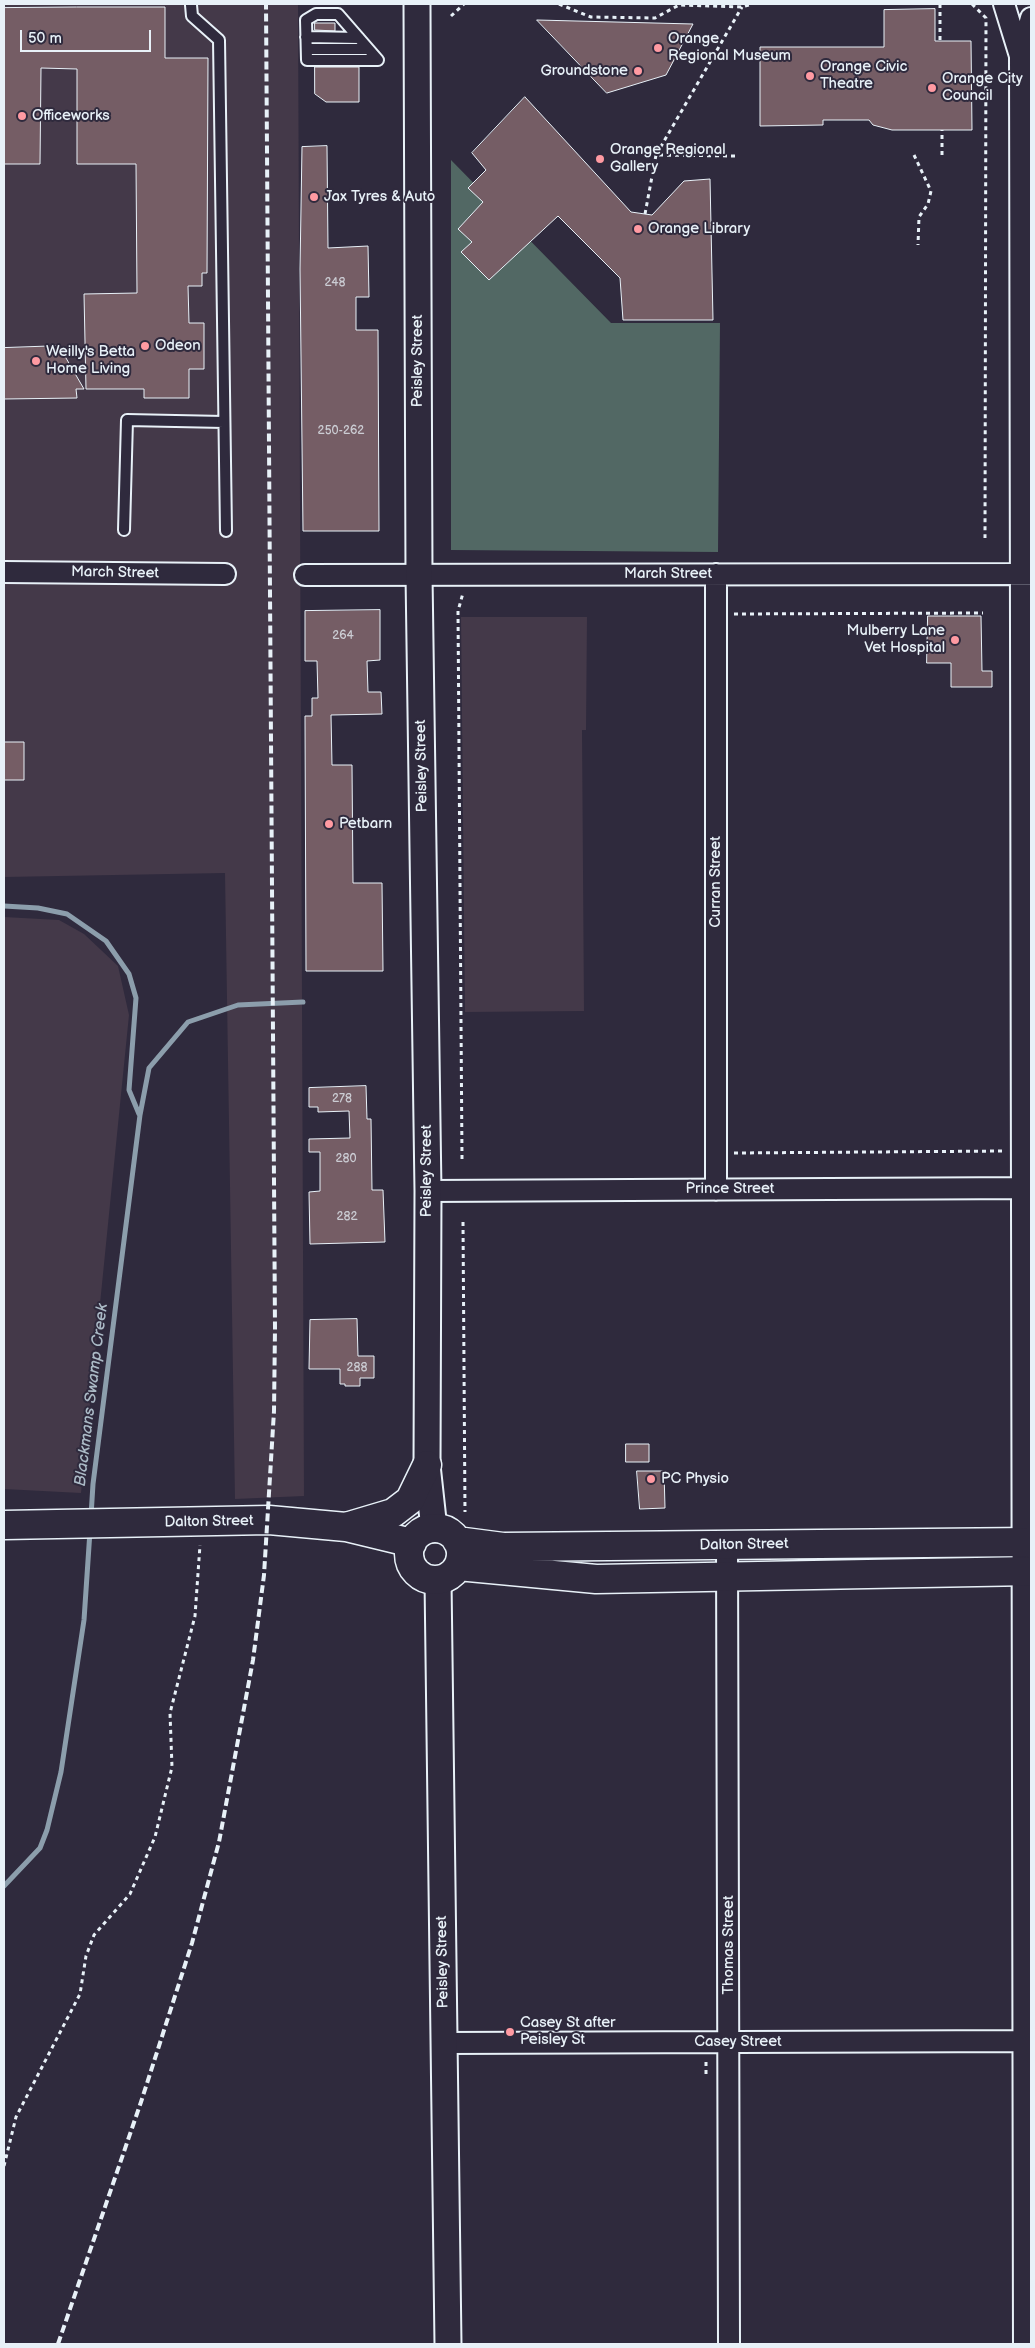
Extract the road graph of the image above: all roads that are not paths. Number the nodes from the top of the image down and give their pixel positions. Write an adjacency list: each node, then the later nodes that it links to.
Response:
1 (417, 4): 19 (street, Peisley Street)
2 (1004, 4): 9 (street)
3 (191, 5): 11 (lane)
4 (1031, 18): 9 (street)
5 (306, 37): 6 (lane); 6 (lane); 7 (lane)
6 (359, 38): 8 (lane)
7 (307, 49): 8 (lane); 8 (lane)
8 (368, 49)
9 (1020, 56): 10 (street)
10 (1026, 218): 17 (street)
11 (224, 422): 12 (lane); 13 (lane)
12 (124, 530)
13 (226, 531)
14 (4, 572): 15 (street, March Street)
15 (225, 574)
16 (716, 574): 17 (street, March Street); 19 (street, March Street); 22 (street, Curran Street)
17 (1026, 574): 20 (street)
18 (305, 575): 19 (street, March Street)
19 (419, 575): 21 (street, Peisley Street)
20 (1027, 1188): 22 (street, Prince Street); 26 (street)
21 (428, 1190): 22 (street, Prince Street); 23 (street, Peisley Street)
22 (716, 1190)
23 (427, 1465): 25 (main road); 28 (street, Peisley Street)
24 (4, 1525): 25 (main road, Dalton Street)
25 (346, 1527): 28 (main road, Dalton Street)
26 (1027, 1542): 27 (main road, Dalton Street); 29 (street)
27 (727, 1545): 28 (main road, Dalton Street); 30 (street, Thomas Street)
28 (440, 1552): 30 (main road, Dalton Street); 33 (street, Peisley Street)
29 (1027, 1571): 30 (main road, Dalton Street); 31 (street)
30 (727, 1578): 32 (street, Thomas Street)
31 (1027, 2041): 32 (street, Casey Street); 36 (street)
32 (730, 2042): 33 (street, Casey Street); 35 (street, Thomas Street)
33 (444, 2043): 34 (street, Peisley Street)
34 (448, 2344)
35 (729, 2344)
36 (1024, 2344)

